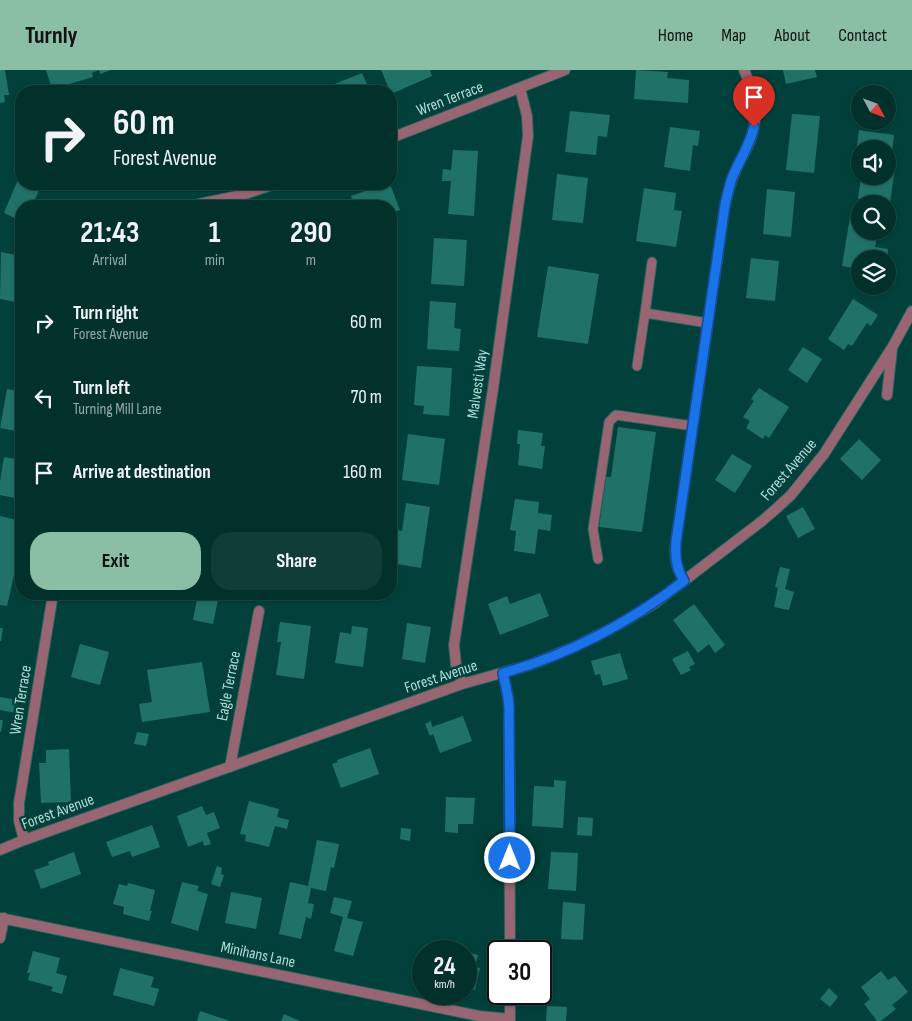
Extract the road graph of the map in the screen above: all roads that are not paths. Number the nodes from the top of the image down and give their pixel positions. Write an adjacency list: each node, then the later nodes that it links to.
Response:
1 (564, 70): 3 (street, Wren Terrace)
2 (744, 70): 10 (street)
3 (520, 88): 4 (street, Wren Terrace); 20 (street, Malvesti Way)
4 (397, 136)
5 (257, 190): 6 (street)
6 (218, 200)
7 (652, 262): 9 (lane)
8 (912, 311): 11 (street, Forest Avenue)
9 (645, 313): 10 (lane); 12 (lane)
10 (708, 323): 14 (street)
11 (892, 346): 13 (street); 16 (street, Forest Avenue)
12 (637, 366)
13 (887, 395)
14 (693, 426): 15 (lane); 16 (street)
15 (598, 559)
16 (684, 581): 19 (street, Forest Avenue)
17 (52, 600): 22 (street, Wren Terrace)
18 (259, 611): 21 (street, Eagle Terrace)
19 (503, 673): 20 (street, Forest Avenue); 26 (street)
20 (462, 684): 21 (street, Forest Avenue)
21 (230, 767): 22 (street, Forest Avenue)
22 (24, 840): 23 (street, Forest Avenue)
23 (0, 850)
24 (2, 918): 25 (street); 28 (street, Minihans Lane)
25 (0, 938)
26 (510, 940)
27 (510, 1005): 28 (street)
28 (510, 1020)

